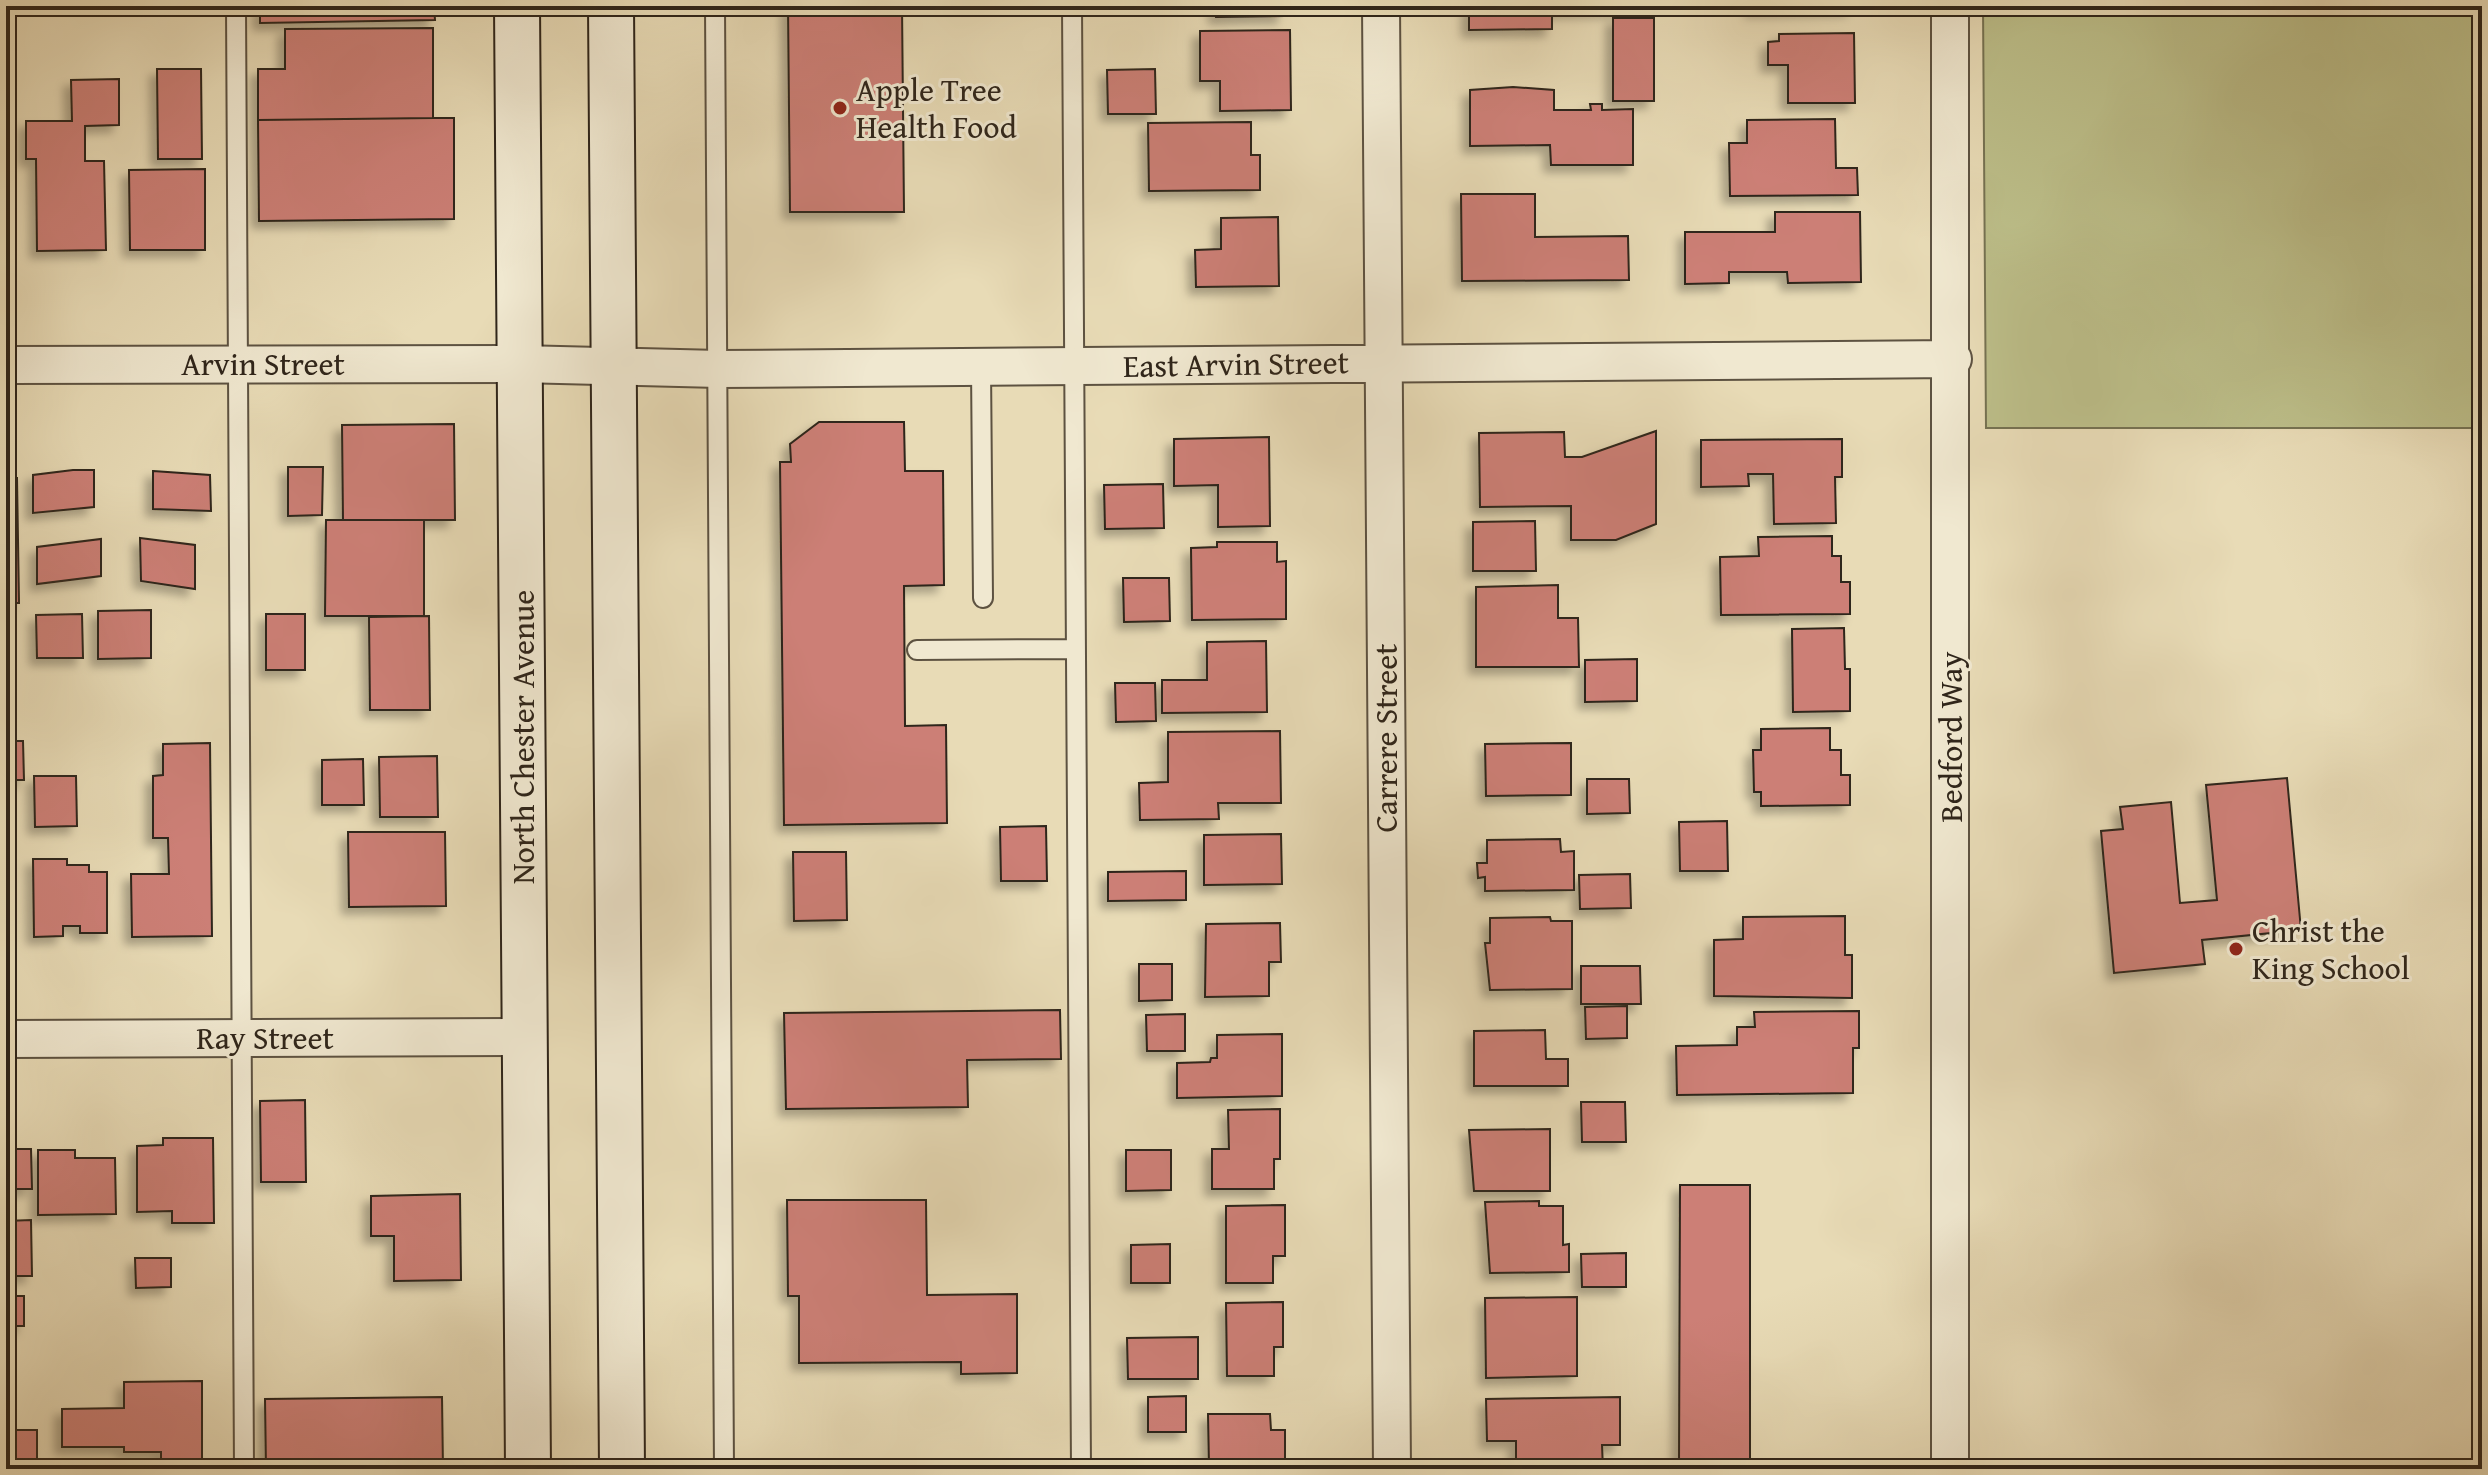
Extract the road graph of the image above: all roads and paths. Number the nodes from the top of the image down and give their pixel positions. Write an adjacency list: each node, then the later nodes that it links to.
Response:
1 (236, 6): 10 (lane)
2 (517, 6): 11 (main road, North Chester Avenue)
3 (611, 6): 13 (main road)
4 (715, 6): 16 (lane)
5 (1072, 6): 14 (lane)
6 (1381, 6): 9 (street, Carrere Street)
7 (1950, 6): 8 (street, Bedford Way)
8 (1953, 359): 9 (street, East Arvin Street); 29 (street, Bedford Way)
9 (1383, 363): 14 (street, East Arvin Street); 28 (street, Carrere Street)
10 (237, 364): 11 (street, Arvin Street); 12 (street, Arvin Street); 21 (lane)
11 (520, 364): 13 (street, East Arvin Street); 20 (main road, North Chester Avenue)
12 (6, 365)
13 (614, 366): 16 (street, East Arvin Street); 25 (main road)
14 (1073, 366): 15 (street, East Arvin Street); 18 (lane)
15 (981, 367): 16 (street, East Arvin Street); 17 (lane)
16 (719, 369): 26 (lane)
17 (983, 598)
18 (1075, 649): 19 (lane); 27 (lane)
19 (917, 650)
20 (525, 1037): 21 (street, Ray Street); 24 (main road, North Chester Avenue)
21 (244, 1038): 22 (street, Ray Street); 23 (lane)
22 (6, 1039)
23 (244, 1469)
24 (528, 1469)
25 (622, 1469)
26 (724, 1469)
27 (1081, 1469)
28 (1392, 1469)
29 (1950, 1469)

